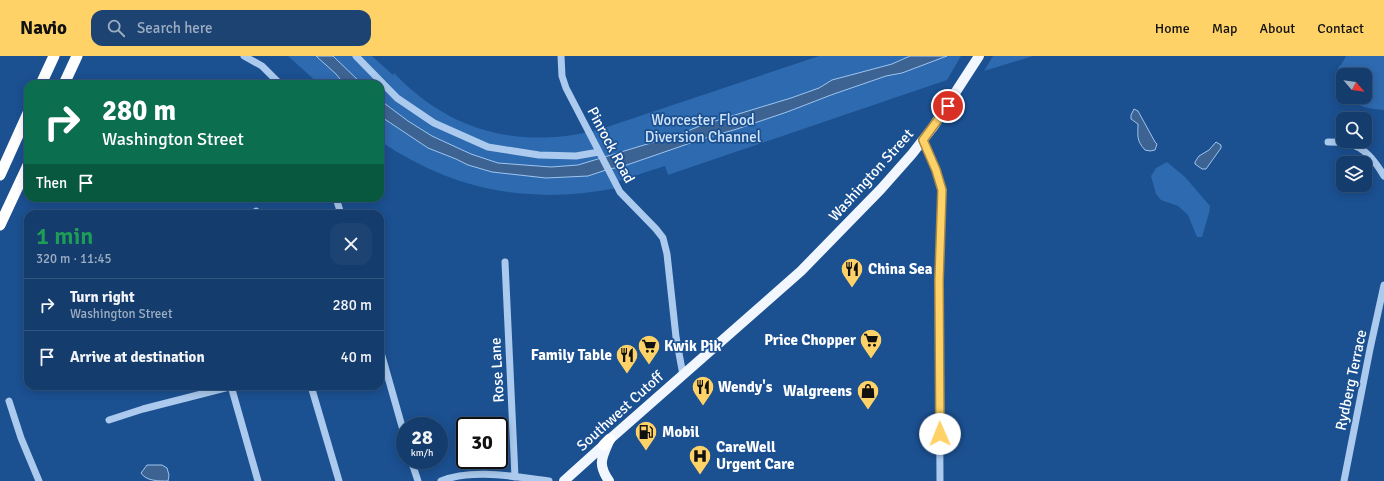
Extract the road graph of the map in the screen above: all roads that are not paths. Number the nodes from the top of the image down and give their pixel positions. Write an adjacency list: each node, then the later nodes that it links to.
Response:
1 (54, 56): 7 (highway)
2 (77, 56): 8 (highway)
3 (244, 56): 9 (street)
4 (356, 56): 10 (street)
5 (561, 56): 15 (street, Pinrock Road)
6 (978, 56): 13 (main road, Washington Street)
7 (43, 80)
8 (66, 80)
9 (276, 80)
10 (379, 80)
11 (384, 85): 15 (street)
12 (24, 122): 17 (highway)
13 (923, 140): 21 (main road, Washington Street); 43 (street)
14 (1328, 142): 18 (street)
15 (600, 154): 25 (street, Pinrock Road)
16 (24, 174): 19 (highway)
17 (0, 175)
18 (1384, 176)
19 (0, 225)
20 (505, 262): 34 (street, Rose Lane)
21 (786, 284): 25 (main road, Southwest Cutoff)
22 (1384, 285): 23 (street, Rydberg Terrace)
23 (1380, 321): 44 (street, Rydberg Terrace)
24 (384, 363): 30 (street)
25 (683, 375): 32 (main road, Southwest Cutoff)
26 (217, 390): 31 (street)
27 (233, 390): 36 (street)
28 (312, 390): 37 (street)
29 (9, 401): 35 (street)
30 (399, 417)
31 (109, 420)
32 (607, 442): 41 (main road, Southwest Cutoff); 42 (main road)
33 (415, 469): 38 (street)
34 (515, 477): 39 (street); 40 (street)
35 (39, 481)
36 (258, 481)
37 (339, 481)
38 (418, 481)
39 (441, 481)
40 (548, 481)
41 (564, 481)
42 (609, 481)
43 (940, 481)
44 (1344, 481)

